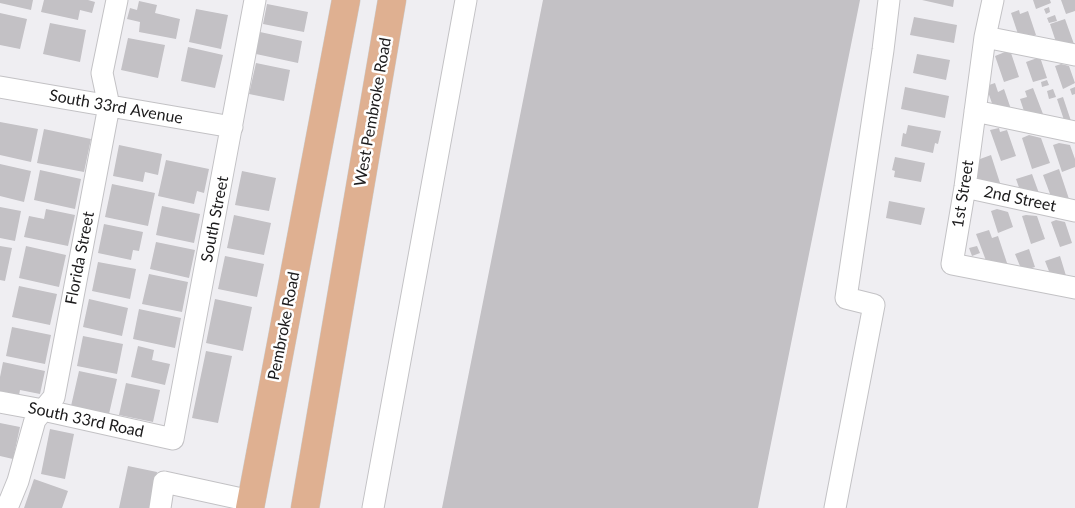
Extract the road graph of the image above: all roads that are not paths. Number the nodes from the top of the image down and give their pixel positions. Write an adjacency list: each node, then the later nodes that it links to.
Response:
1 (117, 0): 11 (street, Florida Street)
2 (255, 0): 13 (street, South Street)
3 (346, 0): 22 (main road, Pembroke Road)
4 (392, 0): 26 (main road, West Pembroke Road)
5 (466, 0): 27 (street)
6 (889, 0): 28 (street)
7 (993, 0): 8 (street, 1st Street)
8 (985, 36): 9 (street); 12 (street, 1st Street)
9 (1075, 55)
10 (0, 87): 11 (street, South 33rd Avenue)
11 (109, 106): 13 (street, South 33rd Avenue); 19 (street, Florida Street)
12 (975, 112): 14 (street); 15 (street, 1st Street)
13 (232, 127): 20 (street, South Street)
14 (1075, 132)
15 (965, 187): 16 (street, 2nd Street); 17 (street, 1st Street)
16 (1075, 211)
17 (1075, 288)
18 (0, 402): 19 (street, South 33rd Road)
19 (43, 410): 20 (street, South 33rd Road); 21 (street, Florida Street)
20 (173, 439)
21 (9, 479): 24 (street, Florida Street)
22 (250, 505): 25 (street)
23 (0, 507): 24 (street)
24 (7, 508)
25 (160, 508)
26 (305, 508)
27 (373, 508)
28 (835, 508)

